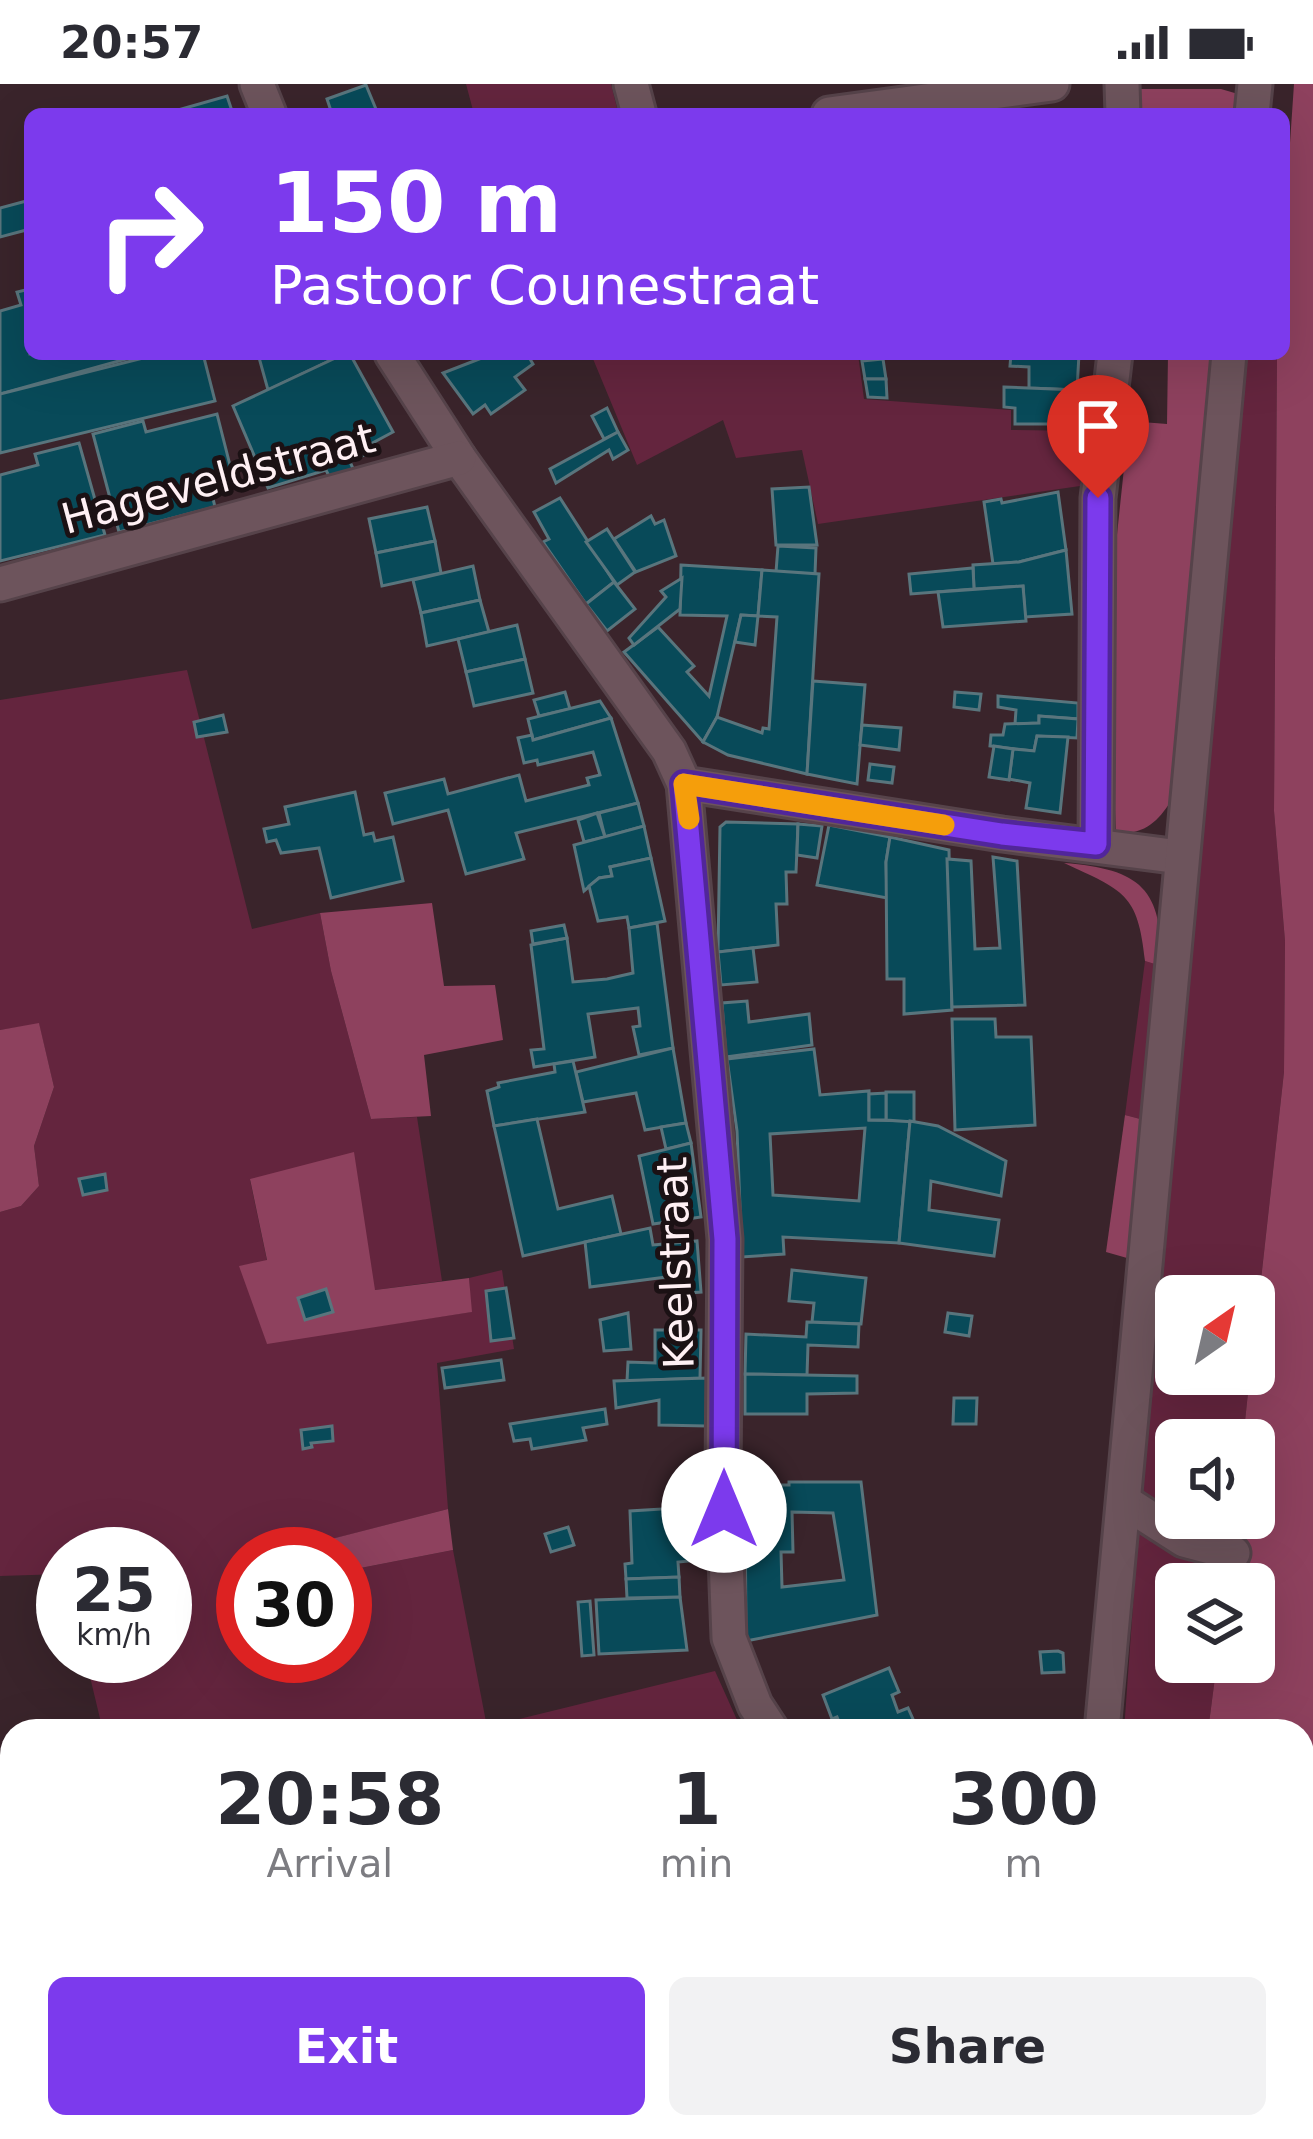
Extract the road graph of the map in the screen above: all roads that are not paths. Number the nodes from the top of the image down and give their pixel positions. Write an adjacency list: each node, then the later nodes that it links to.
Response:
1 (1052, 84): 2 (street)
2 (873, 108)
3 (396, 360): 6 (street)
4 (1114, 360): 9 (street)
5 (1228, 360): 10 (street)
6 (459, 458): 7 (street, Hageveldstraat); 8 (street)
7 (0, 584)
8 (684, 784): 9 (street); 13 (street, Keelstraat)
9 (1096, 844): 10 (street)
10 (1180, 857): 11 (street)
11 (1125, 1502): 12 (street); 14 (street)
12 (1233, 1553)
13 (764, 1719)
14 (1103, 1719)

